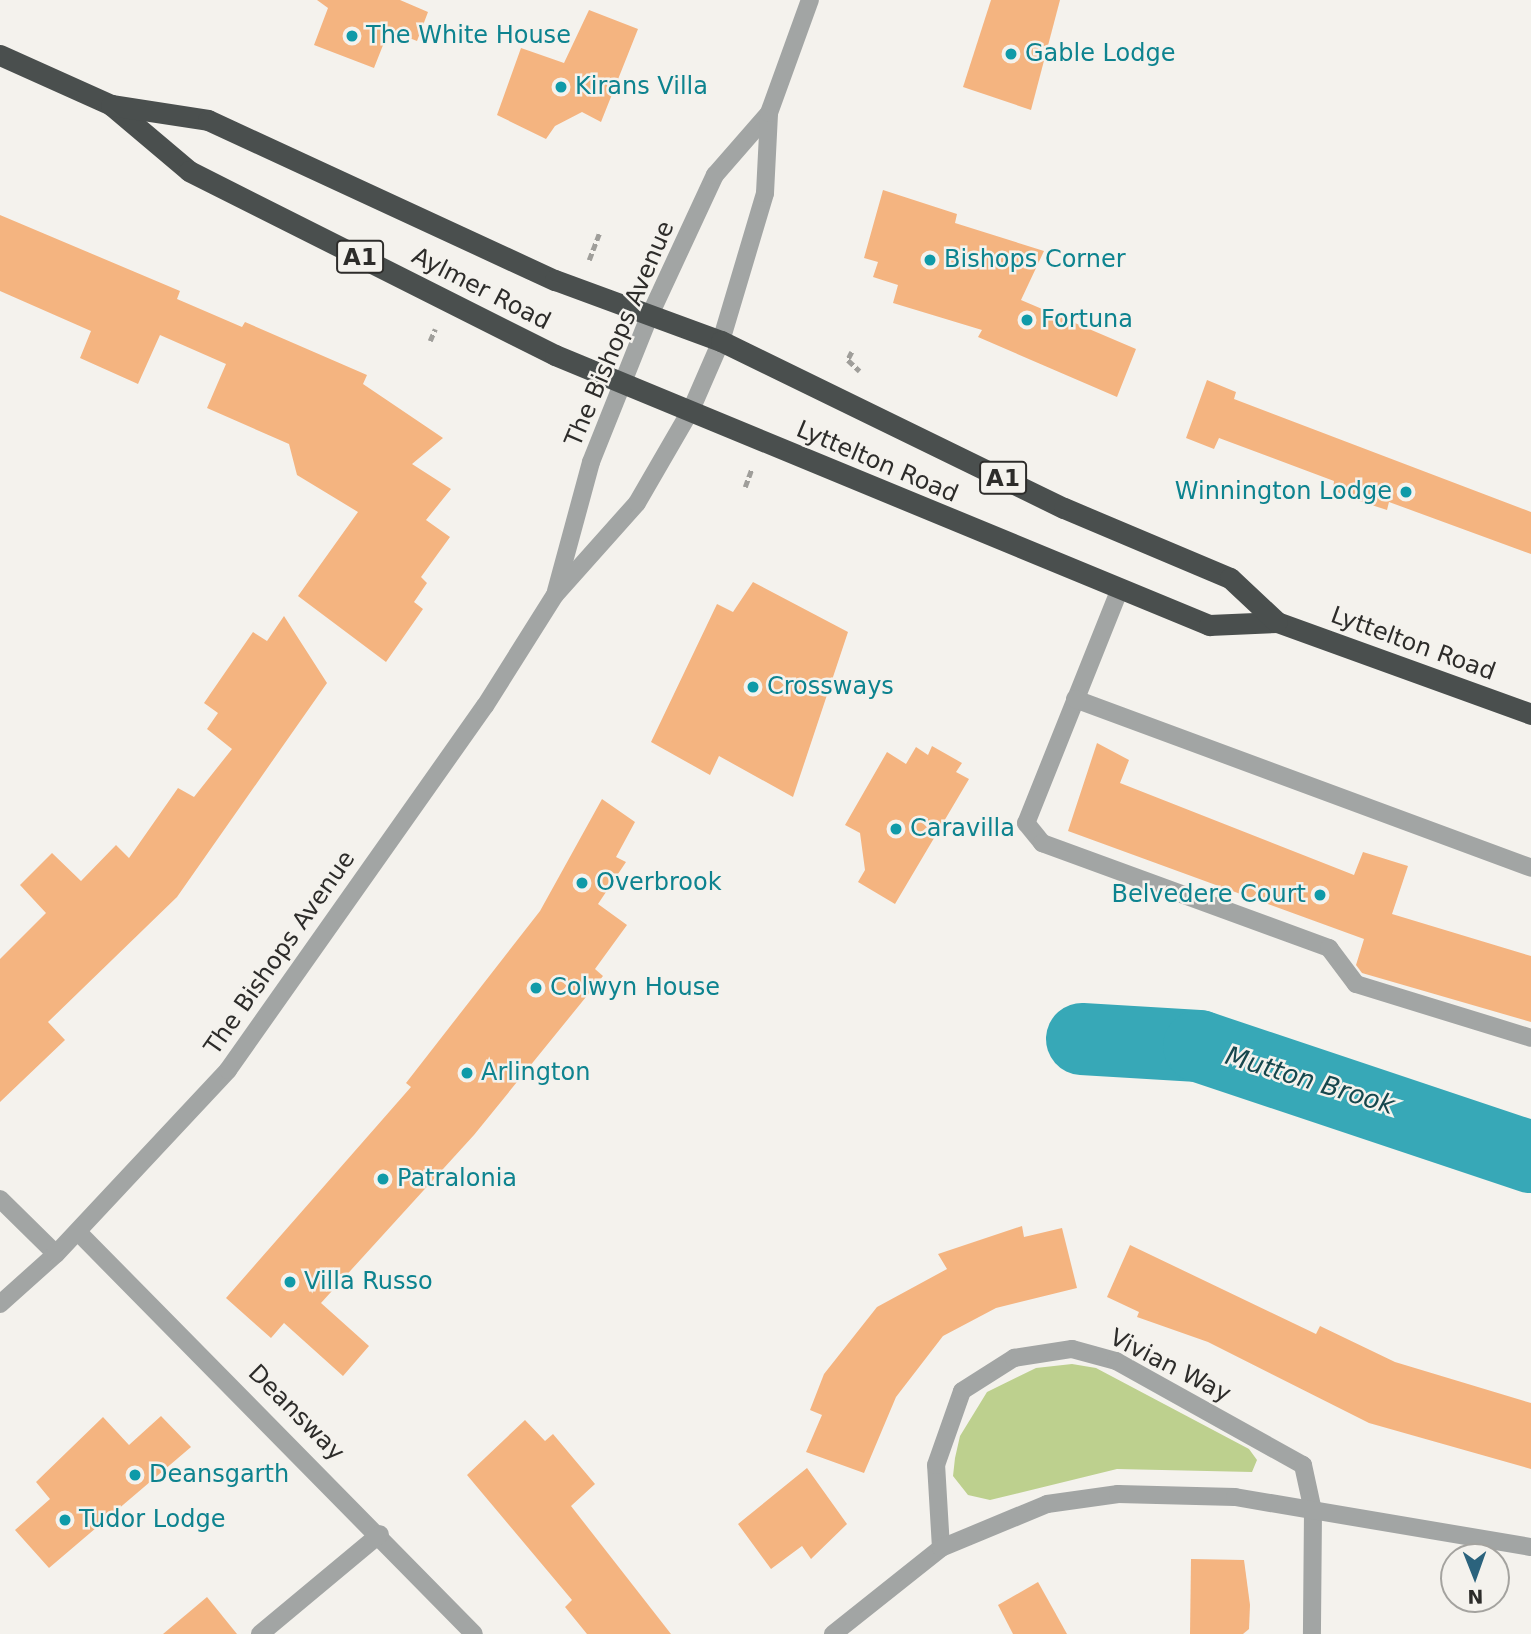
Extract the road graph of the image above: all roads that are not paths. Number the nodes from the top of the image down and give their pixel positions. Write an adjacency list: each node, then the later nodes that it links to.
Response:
1 (810, 0): 4 (street, The Bishops Avenue)
2 (0, 55): 3 (highway, Aylmer Road / A1)
3 (111, 105): 5 (highway, Aylmer Road / A1); 8 (highway, Aylmer Road / A1)
4 (769, 113): 5 (street, The Bishops Avenue); 7 (street, The Bishops Avenue)
5 (649, 317): 6 (highway, Aylmer Road / A1); 8 (street, The Bishops Avenue)
6 (685, 329): 7 (highway, Lyttelton Road / A1)
7 (721, 341): 10 (street, The Bishops Avenue); 13 (highway, Lyttelton Road / A1)
8 (624, 384): 9 (highway, Aylmer Road / A1); 12 (street, The Bishops Avenue)
9 (658, 397): 10 (highway, Lyttelton Road / A1)
10 (691, 410): 11 (highway, Lyttelton Road / A1); 12 (street, The Bishops Avenue)
11 (1119, 591): 13 (highway, Lyttelton Road / A1); 14 (street)
12 (555, 594): 19 (street, The Bishops Avenue)
13 (1277, 622): 15 (highway, Lyttelton Road / A1)
14 (1075, 699): 16 (street); 17 (street)
15 (1531, 714)
16 (1531, 868)
17 (1531, 1038)
18 (0, 1199): 20 (street)
19 (78, 1232): 20 (street, The Bishops Avenue); 23 (street, Deansway)
20 (56, 1254): 21 (street, The Bishops Avenue)
21 (0, 1304)
22 (1313, 1511): 24 (street); 25 (street); 25 (street, Vivian Way); 29 (street, Vivian Way)
23 (380, 1534): 26 (street); 27 (street, Deansway)
24 (1531, 1547)
25 (941, 1548): 28 (street)
26 (260, 1634)
27 (474, 1634)
28 (833, 1634)
29 (1311, 1634)

